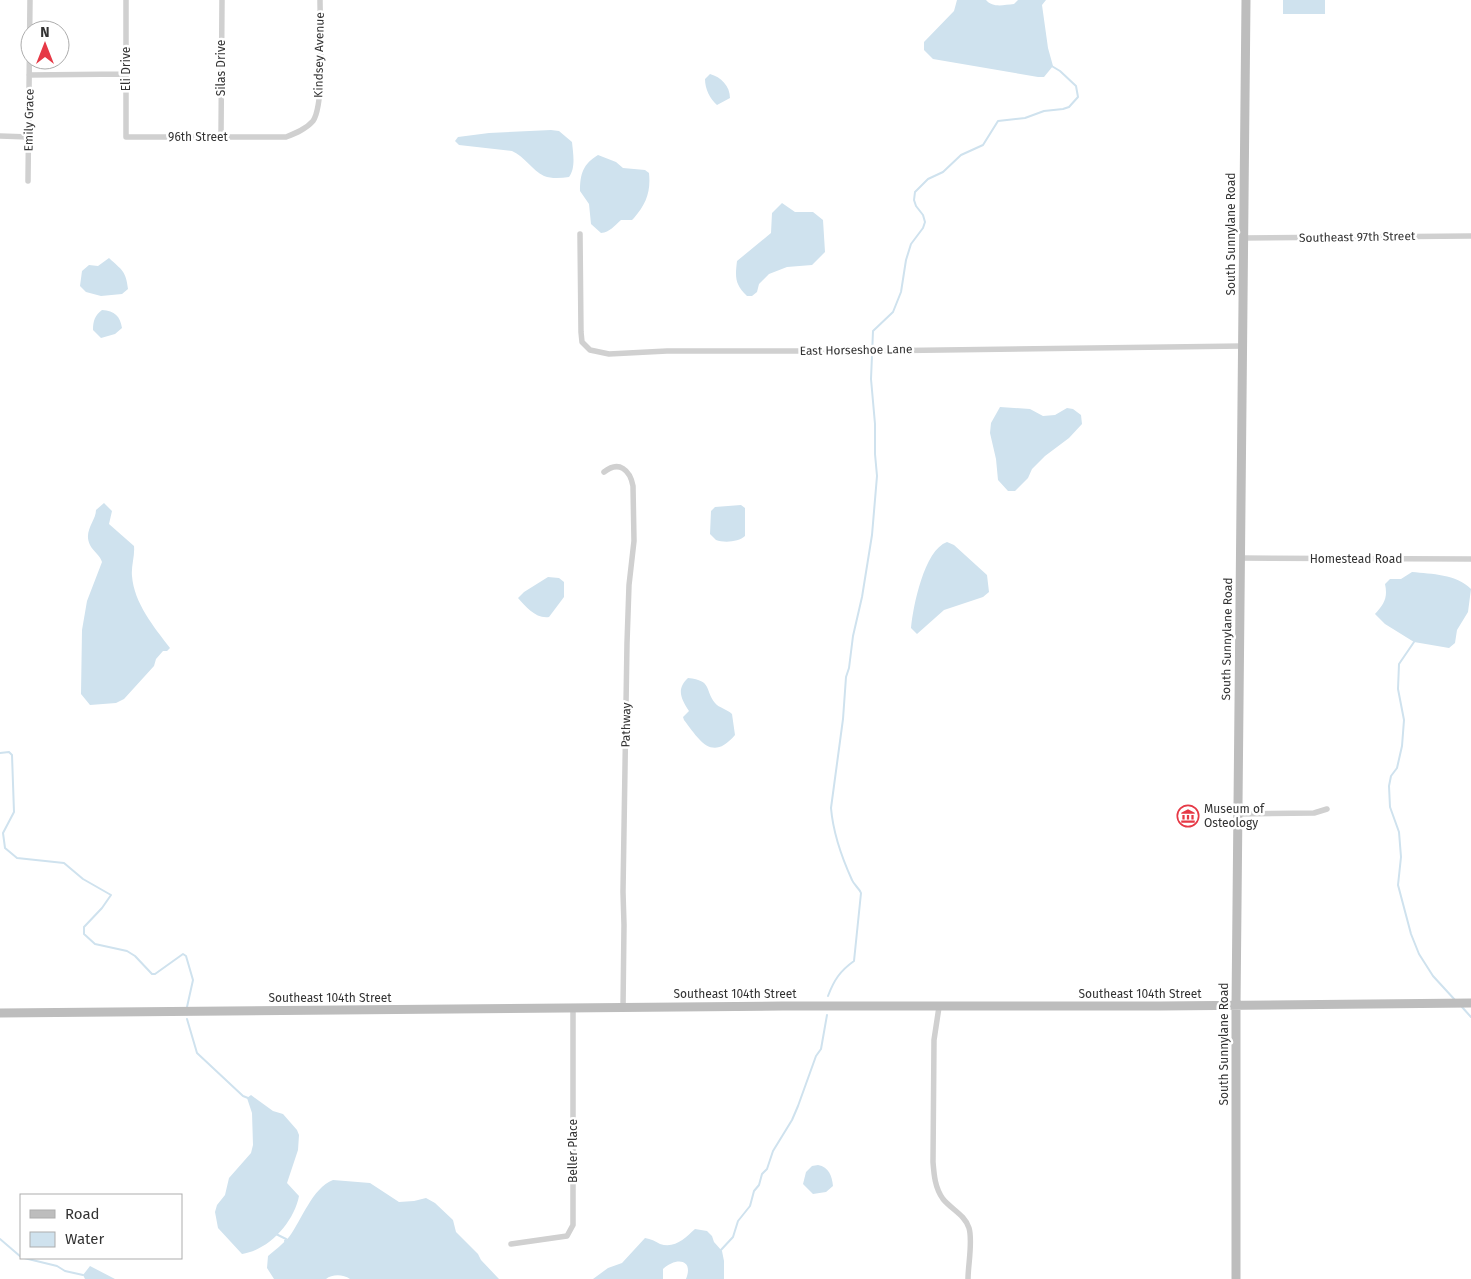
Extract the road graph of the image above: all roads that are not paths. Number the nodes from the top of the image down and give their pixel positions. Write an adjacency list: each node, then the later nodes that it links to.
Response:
1 (30, 0): 7 (street, Emily Grace)
2 (126, 0): 6 (street, Eli Drive)
3 (222, 0): 11 (street, Silas Drive)
4 (320, 0): 12 (street, Kindsey Avenue)
5 (1246, 0): 16 (street, South Sunnylane Road)
6 (126, 74): 7 (street); 10 (street, Eli Drive)
7 (29, 76): 9 (street, Emily Grace)
8 (0, 136): 9 (street)
9 (29, 137): 13 (street, Emily Grace)
10 (126, 137): 11 (street, 96th Street)
11 (221, 137): 12 (street, 96th Street)
12 (270, 137)
13 (28, 181)
14 (580, 234): 17 (street, East Horseshoe Lane)
15 (1471, 236): 16 (street, Southeast 97th Street)
16 (1243, 238): 17 (street, South Sunnylane Road)
17 (1243, 346): 19 (street, South Sunnylane Road)
18 (604, 472): 27 (street, Pathway)
19 (1240, 558): 20 (street, Homestead Road); 22 (street, South Sunnylane Road)
20 (1471, 559)
21 (1327, 809): 22 (street)
22 (1238, 814): 25 (street, South Sunnylane Road)
23 (1471, 1003): 25 (street, Southeast 104th Street)
24 (939, 1006): 25 (street, Southeast 104th Street); 27 (street, Southeast 104th Street); 30 (street)
25 (1236, 1006): 31 (street, South Sunnylane Road)
26 (573, 1008): 27 (street, Southeast 104th Street); 28 (street, Southeast 104th Street); 29 (street, Beller Place)
27 (623, 1008)
28 (0, 1013)
29 (511, 1244)
30 (968, 1279)
31 (1236, 1279)

